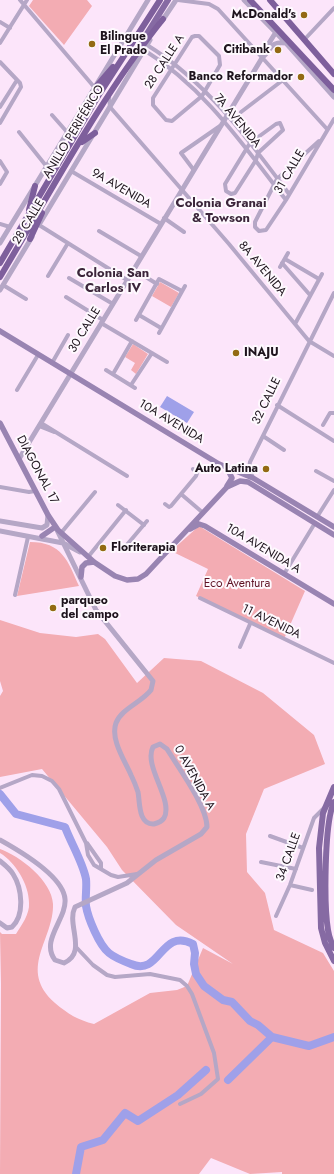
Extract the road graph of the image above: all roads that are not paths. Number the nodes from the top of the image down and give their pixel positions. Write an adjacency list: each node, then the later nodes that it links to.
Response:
1 (20, 0): 10 (street)
2 (27, 0): 10 (street)
3 (148, 0): 30 (street, 28 CALLE)
4 (160, 0): 20 (highway, ANILLO PERIFÉRICO)
5 (168, 0): 21 (main road, ANILLO PERIFÉRICO)
6 (177, 0): 12 (street, 28 CALLE); 22 (street)
7 (244, 0): 15 (street)
8 (250, 0): 29 (highway)
9 (270, 0): 16 (highway)
10 (24, 5): 14 (street); 30 (street)
11 (334, 8): 16 (street)
12 (163, 18): 19 (street, 28 CALLE); 21 (highway)
13 (0, 22): 14 (street)
14 (10, 28): 17 (street)
15 (276, 32): 18 (street); 22 (street, 30 CALLE)
16 (304, 40): 26 (highway)
17 (0, 43)
18 (286, 43): 22 (street, 30 CALLE); 36 (street)
19 (146, 47): 24 (street, 7A AVENIDA); 25 (street, 7A AVENIDA); 38 (street, 28 CALLE)
20 (130, 48): 30 (highway); 68 (highway, ANILLO PERIFÉRICO)
21 (132, 58): 33 (highway, ANILLO PERIFÉRICO)
22 (262, 58): 28 (street); 40 (street, 30 CALLE)
23 (0, 62): 27 (street)
24 (176, 63): 25 (street, 28 CALLE A); 32 (street, 7A AVENIDA); 32 (street, 28 CALLE A)
25 (172, 69): 35 (street, 7A AVENIDA); 35 (street, 28 CALLE A)
26 (334, 74)
27 (17, 80): 37 (street); 44 (street)
28 (283, 80): 39 (street); 46 (street)
29 (328, 83): 31 (highway); 34 (highway)
30 (95, 88): 48 (street, 28 CALLE)
31 (334, 90)
32 (206, 91): 35 (street); 40 (street, 7A AVENIDA)
33 (109, 94): 38 (street); 52 (highway, ANILLO PERIFÉRICO)
34 (334, 94)
35 (202, 96): 43 (street, 7A AVENIDA)
36 (334, 97)
37 (0, 107)
38 (110, 107): 49 (street, 28 CALLE); 65 (street, 8A AVENIDA)
39 (241, 112)
40 (227, 114): 43 (street, 30 CALLE); 51 (street, 7A AVENIDA)
41 (52, 115): 48 (street)
42 (334, 119): 46 (street, 31 CALLE)
43 (224, 120): 45 (street, 30 CALLE); 53 (street, 7A AVENIDA)
44 (0, 123)
45 (220, 126): 58 (street, 30 CALLE); 58 (street, 30 CALLE)
46 (327, 129): 50 (street, 31 CALLE)
47 (19, 132): 57 (street)
48 (68, 132): 57 (street, 28 CALLE)
49 (94, 133): 52 (highway); 59 (street, 28 CALLE)
50 (319, 141): 60 (street, 31 CALLE); 66 (street, 31 CALLE)
51 (250, 143): 53 (street); 54 (street, 7A AVENIDA); 54 (street)
52 (80, 144): 64 (highway, ANILLO PERIFÉRICO)
53 (246, 148): 55 (street, 7A AVENIDA); 55 (street)
54 (258, 152): 55 (street); 60 (street, 7A AVENIDA)
55 (256, 160): 63 (street, 7A AVENIDA)
56 (0, 161): 61 (street)
57 (47, 167): 62 (street, 28 CALLE)
58 (194, 170): 65 (street, 30 CALLE)
59 (71, 171): 71 (street, 9A AVENIDA); 72 (street, 28 CALLE)
60 (278, 179): 63 (street, 31 CALLE); 66 (street, 7A AVENIDA)
61 (0, 184)
62 (35, 186): 68 (highway); 73 (street, 28 CALLE)
63 (275, 186): 67 (street, 7A AVENIDA); 67 (street, 31 CALLE)
64 (54, 187): 77 (highway); 88 (highway, ANILLO PERIFÉRICO)
65 (182, 190): 69 (street, 30 CALLE); 105 (street, 8A AVENIDA)
66 (289, 194): 67 (street, 31 CALLE)
67 (286, 200)
68 (27, 217): 83 (highway, ANILLO PERIFÉRICO)
69 (164, 218): 71 (street, 30 CALLE); 75 (street)
70 (0, 224): 73 (street)
71 (161, 224): 81 (street, 30 CALLE)
72 (39, 225): 77 (street, 28 CALLE); 79 (street)
73 (10, 227): 78 (street, 28 CALLE)
74 (99, 231): 81 (street)
75 (184, 232)
76 (0, 234): 78 (street)
77 (30, 239): 92 (street, 28 CALLE)
78 (1, 242)
79 (68, 243): 87 (street); 91 (street)
80 (288, 253): 82 (street)
81 (141, 256): 85 (street, 30 CALLE)
82 (283, 261): 84 (street); 90 (street); 98 (street)
83 (0, 263)
84 (280, 267)
85 (133, 269): 91 (street, 30 CALLE); 93 (street)
86 (322, 274): 90 (street)
87 (48, 276)
88 (0, 277)
89 (69, 278): 101 (street)
90 (319, 279): 98 (street)
91 (127, 280): 101 (street, 30 CALLE)
92 (3, 284): 95 (street, 28 CALLE); 100 (street)
93 (157, 284): 96 (street); 102 (street)
94 (185, 286): 96 (street)
95 (0, 290)
96 (182, 292): 102 (street)
97 (334, 293): 109 (street, 32 CALLE)
98 (310, 295): 105 (street)
99 (66, 297): 104 (street)
100 (26, 299)
101 (113, 304): 104 (street, 30 CALLE)
102 (139, 315): 103 (street)
103 (136, 320)
104 (102, 321): 108 (street); 116 (street, 30 CALLE)
105 (295, 324): 109 (street, 8A AVENIDA)
106 (0, 332): 111 (main road, 10A AVENIDA)
107 (68, 334): 114 (street)
108 (132, 341): 110 (street); 117 (street)
109 (309, 341): 112 (street, 8A AVENIDA); 119 (street, 32 CALLE)
110 (152, 353): 113 (street); 117 (street)
111 (38, 354): 114 (main road, 10A AVENIDA); 118 (street)
112 (334, 356)
113 (167, 362)
114 (52, 363): 116 (main road, 10A AVENIDA)
115 (106, 370): 117 (street)
116 (70, 374): 122 (street, 30 CALLE); 128 (main road, 10A AVENIDA)
117 (113, 374)
118 (17, 390)
119 (277, 405): 124 (street, 32 CALLE); 125 (street)
120 (334, 413): 123 (street)
121 (0, 423): 127 (main road, DIAGONAL 17)
122 (40, 424): 127 (street, 30 CALLE); 131 (street)
123 (323, 425)
124 (263, 436): 126 (street); 132 (street, 32 CALLE)
125 (334, 441)
126 (284, 450)
127 (19, 459): 137 (main road, DIAGONAL 17)
128 (228, 468): 132 (main road, 10A AVENIDA); 134 (main road)
129 (193, 469): 139 (street)
130 (316, 471): 133 (street)
131 (128, 476)
132 (253, 478): 145 (main road, 10A AVENIDA)
133 (334, 481)
134 (227, 486): 143 (main road); 145 (main road)
135 (0, 487): 137 (street)
136 (334, 490): 145 (street)
137 (35, 491): 144 (main road, DIAGONAL 17)
138 (95, 492): 153 (street)
139 (181, 494): 140 (street); 143 (street)
140 (165, 504)
141 (118, 505): 142 (street)
142 (126, 510): 148 (street); 161 (street)
143 (202, 512): 154 (main road)
144 (48, 515): 149 (main road, DIAGONAL 17); 151 (street)
145 (316, 520): 150 (main road, 10A AVENIDA); 155 (main road, 10A AVENIDA); 163 (street)
146 (0, 521): 151 (street)
147 (147, 521): 148 (street)
148 (144, 525): 160 (street)
149 (55, 527): 153 (main road, DIAGONAL 17); 156 (main road); 159 (street, DIAGONAL 17)
150 (334, 527)
151 (38, 528): 156 (street)
152 (0, 531): 157 (street)
153 (61, 533): 161 (main road, DIAGONAL 17)
154 (181, 535): 162 (main road, DIAGONAL 17); 163 (main road, 10A AVENIDA A)
155 (334, 535)
156 (42, 536): 158 (street)
157 (28, 537): 158 (street); 165 (street)
158 (35, 538): 159 (street)
159 (63, 543): 161 (street); 164 (street, 0 AVENIDA A)
160 (125, 547)
161 (87, 556): 162 (main road, DIAGONAL 17)
162 (94, 562): 164 (main road)
163 (284, 574): 167 (main road, 10A AVENIDA A)
164 (81, 577): 181 (street, 0 AVENIDA A)
165 (15, 595)
166 (200, 598): 168 (street, 11 AVENIDA)
167 (334, 604)
168 (250, 624): 169 (street); 170 (street, 11 AVENIDA)
169 (240, 647)
170 (334, 663)
171 (334, 787): 174 (main road)
172 (1, 788): 181 (street)
173 (334, 802): 187 (main road)
174 (324, 808): 177 (street, 34 CALLE); 188 (main road)
175 (270, 836): 177 (street)
176 (0, 840): 186 (street)
177 (304, 848): 180 (street, 34 CALLE)
178 (0, 861): 185 (street)
179 (261, 862): 180 (street)
180 (296, 869): 182 (street, 34 CALLE)
181 (137, 874): 186 (street, 0 AVENIDA A)
182 (290, 885): 183 (street); 184 (street, 34 CALLE)
183 (312, 890)
184 (276, 916)
185 (0, 923)
186 (76, 948): 189 (street)
187 (334, 948)
188 (334, 961)
189 (180, 1104)

